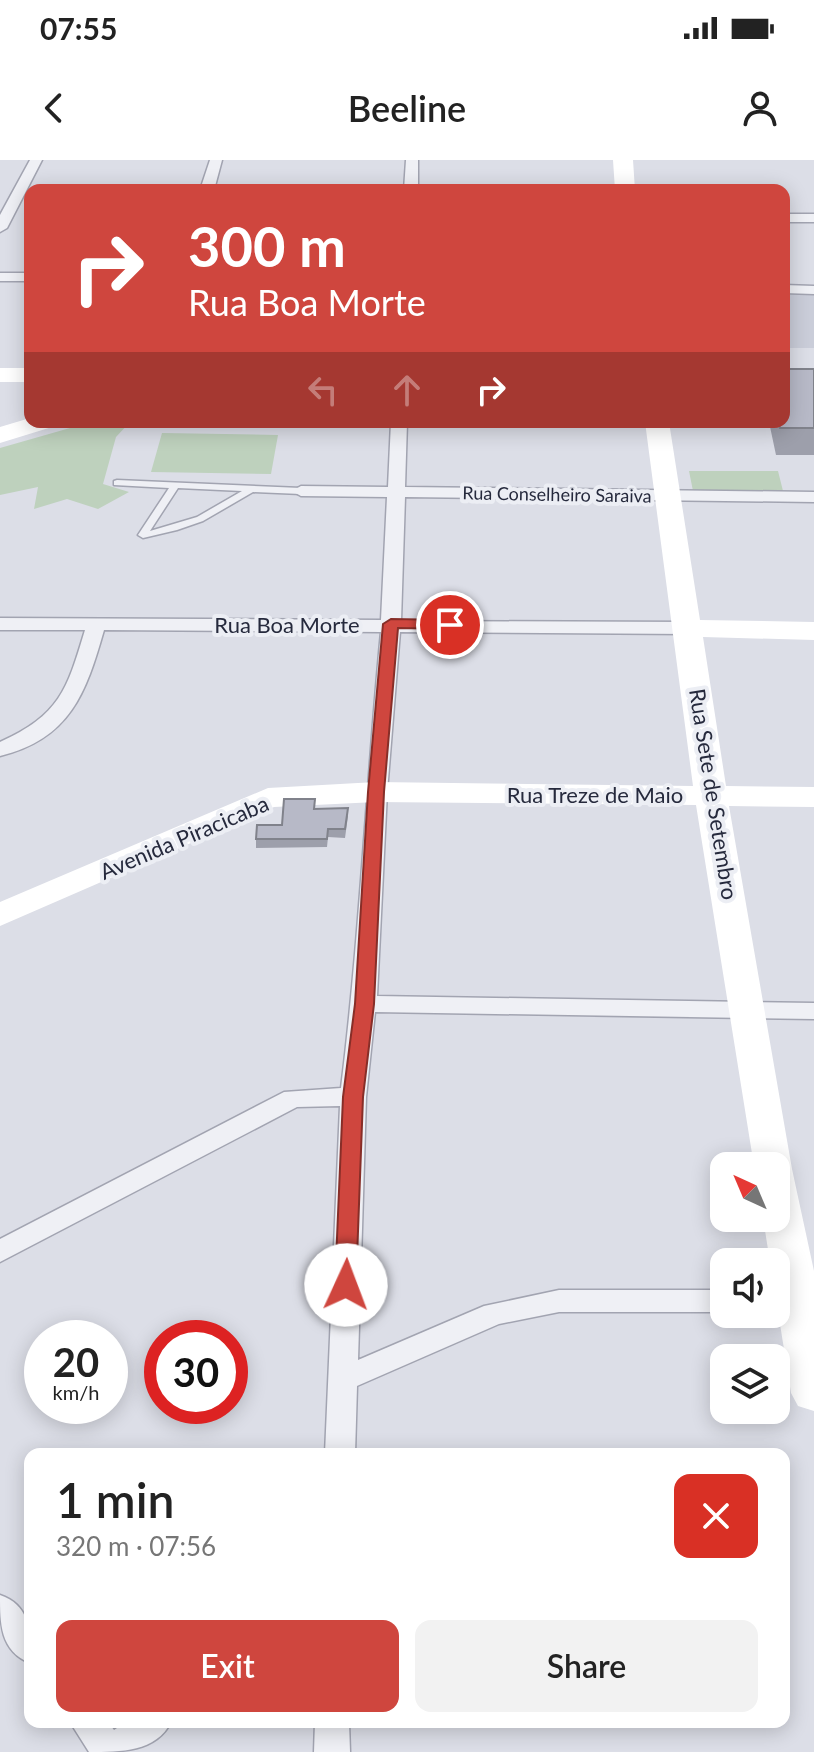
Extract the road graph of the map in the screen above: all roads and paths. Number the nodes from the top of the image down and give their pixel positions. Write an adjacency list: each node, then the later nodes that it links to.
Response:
1 (36, 160): 8 (street)
2 (216, 160): 5 (street)
3 (412, 160): 6 (street)
4 (623, 160): 7 (main road)
5 (209, 184)
6 (411, 184)
7 (625, 184)
8 (4, 210): 11 (street)
9 (790, 218): 10 (street)
10 (814, 218)
11 (0, 228)
12 (0, 277): 13 (street)
13 (24, 277)
14 (790, 289): 15 (street)
15 (814, 290)
16 (0, 375): 17 (main road)
17 (24, 375)
18 (24, 418): 19 (main road)
19 (0, 425)
20 (24, 428): 23 (main road)
21 (399, 428): 28 (street)
22 (658, 428): 29 (main road, Rua Sete de Setembro)
23 (0, 435)
24 (117, 483): 25 (lane)
25 (175, 486): 26 (lane); 26 (lane)
26 (251, 489): 27 (lane)
27 (301, 491): 28 (street, Rua Conselheiro Saraiva)
28 (395, 492): 29 (street, Rua Conselheiro Saraiva); 32 (street)
29 (668, 495): 30 (street, Rua Conselheiro Saraiva); 34 (main road, Rua Sete de Setembro)
30 (814, 497)
31 (0, 624): 33 (street, Rua Boa Morte)
32 (391, 624): 33 (street, Rua Boa Morte); 34 (street, Rua Boa Morte); 37 (street)
33 (96, 625): 36 (street)
34 (689, 628): 35 (main road, Rua Boa Morte); 38 (main road, Rua Sete de Setembro)
35 (814, 631)
36 (4, 743)
37 (376, 792): 38 (main road, Rua Treze de Maio); 40 (main road, Avenida Piracicaba); 41 (street)
38 (711, 795): 39 (main road, Rua Treze de Maio); 42 (main road, Rua Sete de Setembro)
39 (814, 797)
40 (0, 915)
41 (364, 1004): 42 (street); 44 (street)
42 (751, 1010): 43 (street); 45 (main road, Rua Sete de Setembro)
43 (814, 1011)
44 (353, 1097): 47 (street); 50 (street)
45 (772, 1152)
46 (785, 1232): 48 (main road)
47 (0, 1252)
48 (795, 1299): 51 (main road)
49 (710, 1301): 50 (street)
50 (342, 1380): 52 (street)
51 (814, 1393)
52 (340, 1448)
53 (0, 1609): 54 (street)
54 (24, 1640)
55 (92, 1728): 58 (street)
56 (145, 1728): 58 (street)
57 (332, 1728): 59 (street)
58 (110, 1752)
59 (332, 1752)

